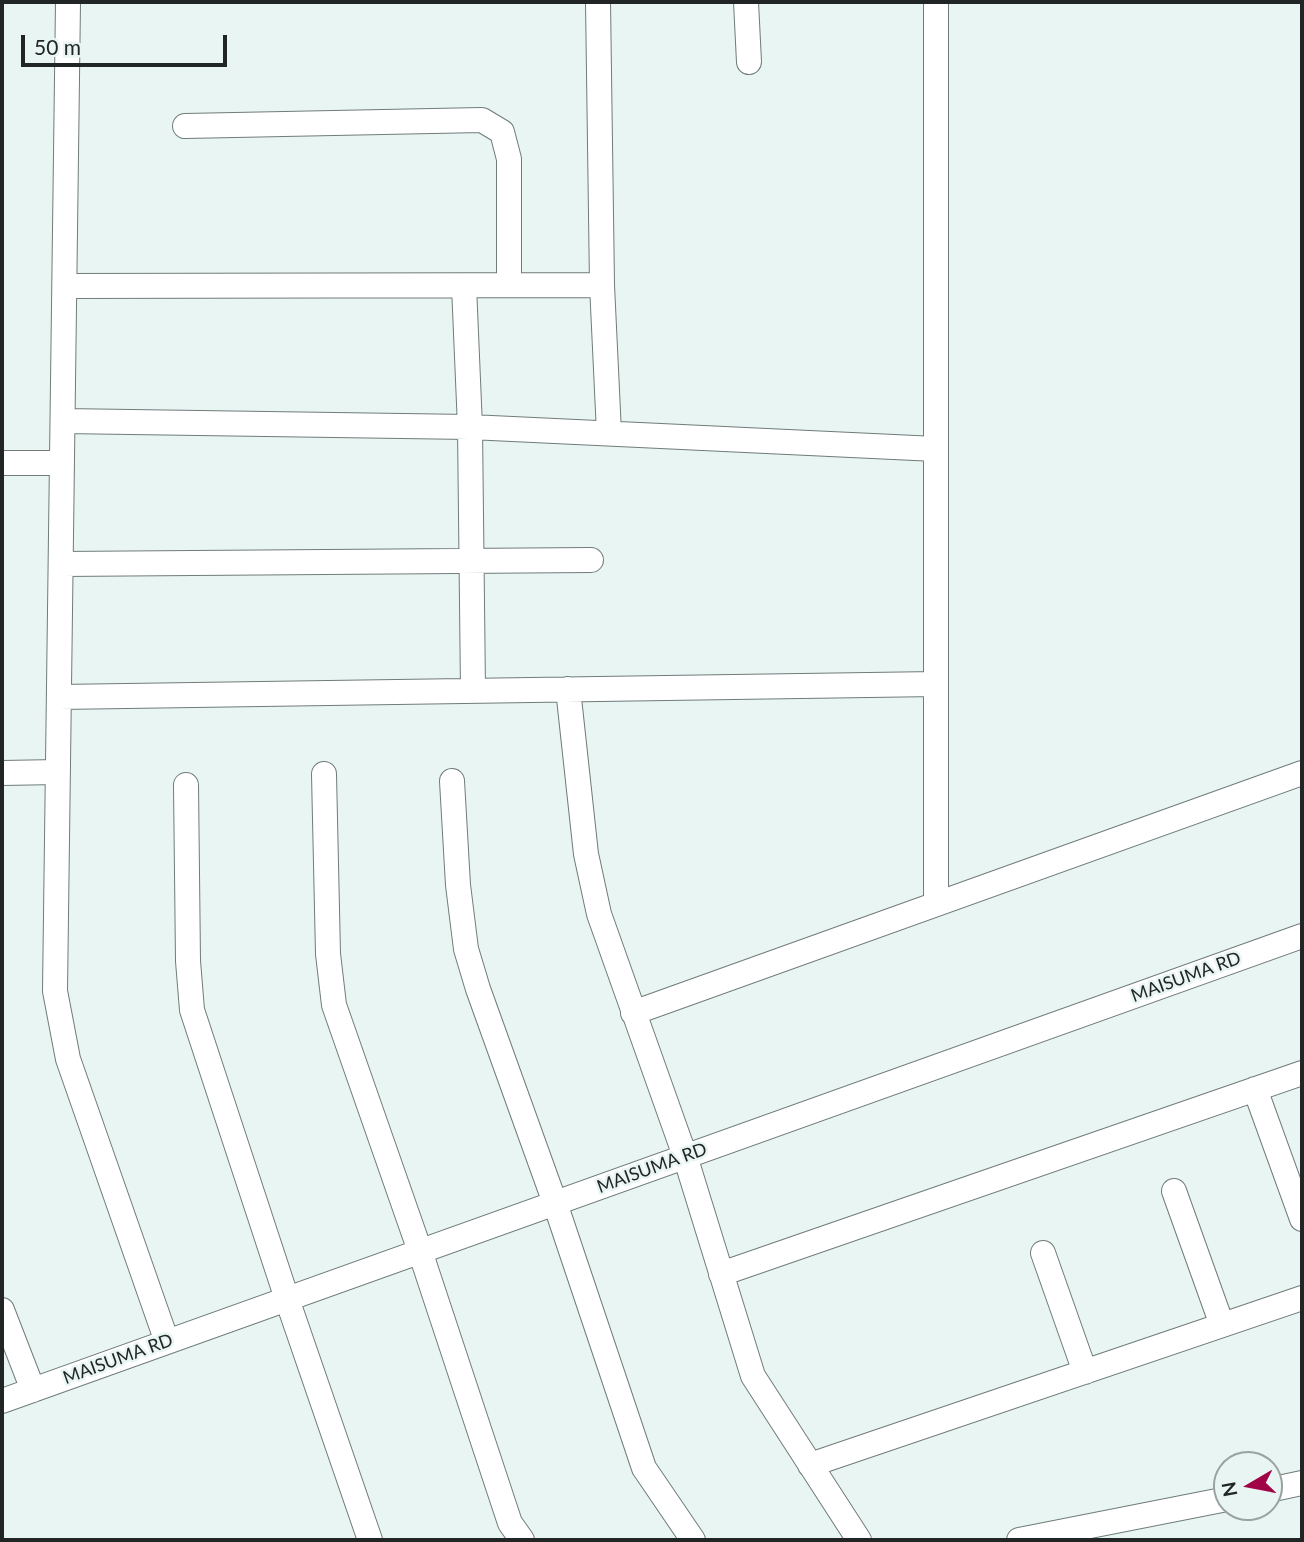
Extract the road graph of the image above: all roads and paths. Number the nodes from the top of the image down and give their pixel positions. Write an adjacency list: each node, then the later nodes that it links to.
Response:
1 (68, 2): 9 (street)
2 (598, 2): 8 (street)
3 (746, 2): 5 (street)
4 (936, 2): 14 (street)
5 (749, 62)
6 (185, 126): 7 (street)
7 (509, 285): 8 (street); 10 (street)
8 (602, 285): 13 (street)
9 (65, 286): 10 (street); 11 (street)
10 (464, 286): 12 (street)
11 (63, 421): 12 (street); 16 (street)
12 (470, 427): 13 (street); 18 (street)
13 (609, 433): 14 (street)
14 (936, 449): 20 (street)
15 (2, 463): 16 (street)
16 (62, 463): 19 (street)
17 (591, 560): 18 (street)
18 (472, 561): 19 (street); 22 (street)
19 (61, 564): 23 (street)
20 (936, 684): 21 (street); 30 (street)
21 (568, 689): 22 (street); 32 (street)
22 (473, 691): 23 (street)
23 (59, 697): 24 (street)
24 (58, 772): 25 (street); 46 (street)
25 (2, 773)
26 (1302, 773): 30 (street)
27 (324, 774): 39 (street)
28 (452, 781): 37 (street)
29 (186, 785): 43 (street)
30 (936, 904): 32 (street)
31 (1302, 936): 35 (street, MAISUMA RD)
32 (633, 1013): 35 (street)
33 (1302, 1073): 34 (street)
34 (1255, 1089): 38 (street); 41 (street)
35 (685, 1156): 37 (street, MAISUMA RD); 41 (street)
36 (1174, 1191): 45 (street)
37 (555, 1203): 39 (street, MAISUMA RD); 57 (street)
38 (1302, 1219)
39 (420, 1251): 43 (street, MAISUMA RD); 56 (street)
40 (1043, 1254): 47 (street)
41 (721, 1274): 50 (street)
42 (1302, 1298): 45 (street)
43 (287, 1299): 46 (street, MAISUMA RD); 55 (street)
44 (2, 1310): 48 (street)
45 (1222, 1325): 47 (street)
46 (167, 1342): 48 (street, MAISUMA RD)
47 (1085, 1372): 50 (street)
48 (33, 1390): 49 (street, MAISUMA RD)
49 (2, 1401)
50 (810, 1465): 58 (street)
51 (1302, 1483): 52 (street)
52 (1283, 1487)
53 (1213, 1502): 54 (street)
54 (1079, 1534): 59 (street)
55 (370, 1540)
56 (522, 1540)
57 (693, 1540)
58 (859, 1540)
59 (1020, 1540)

